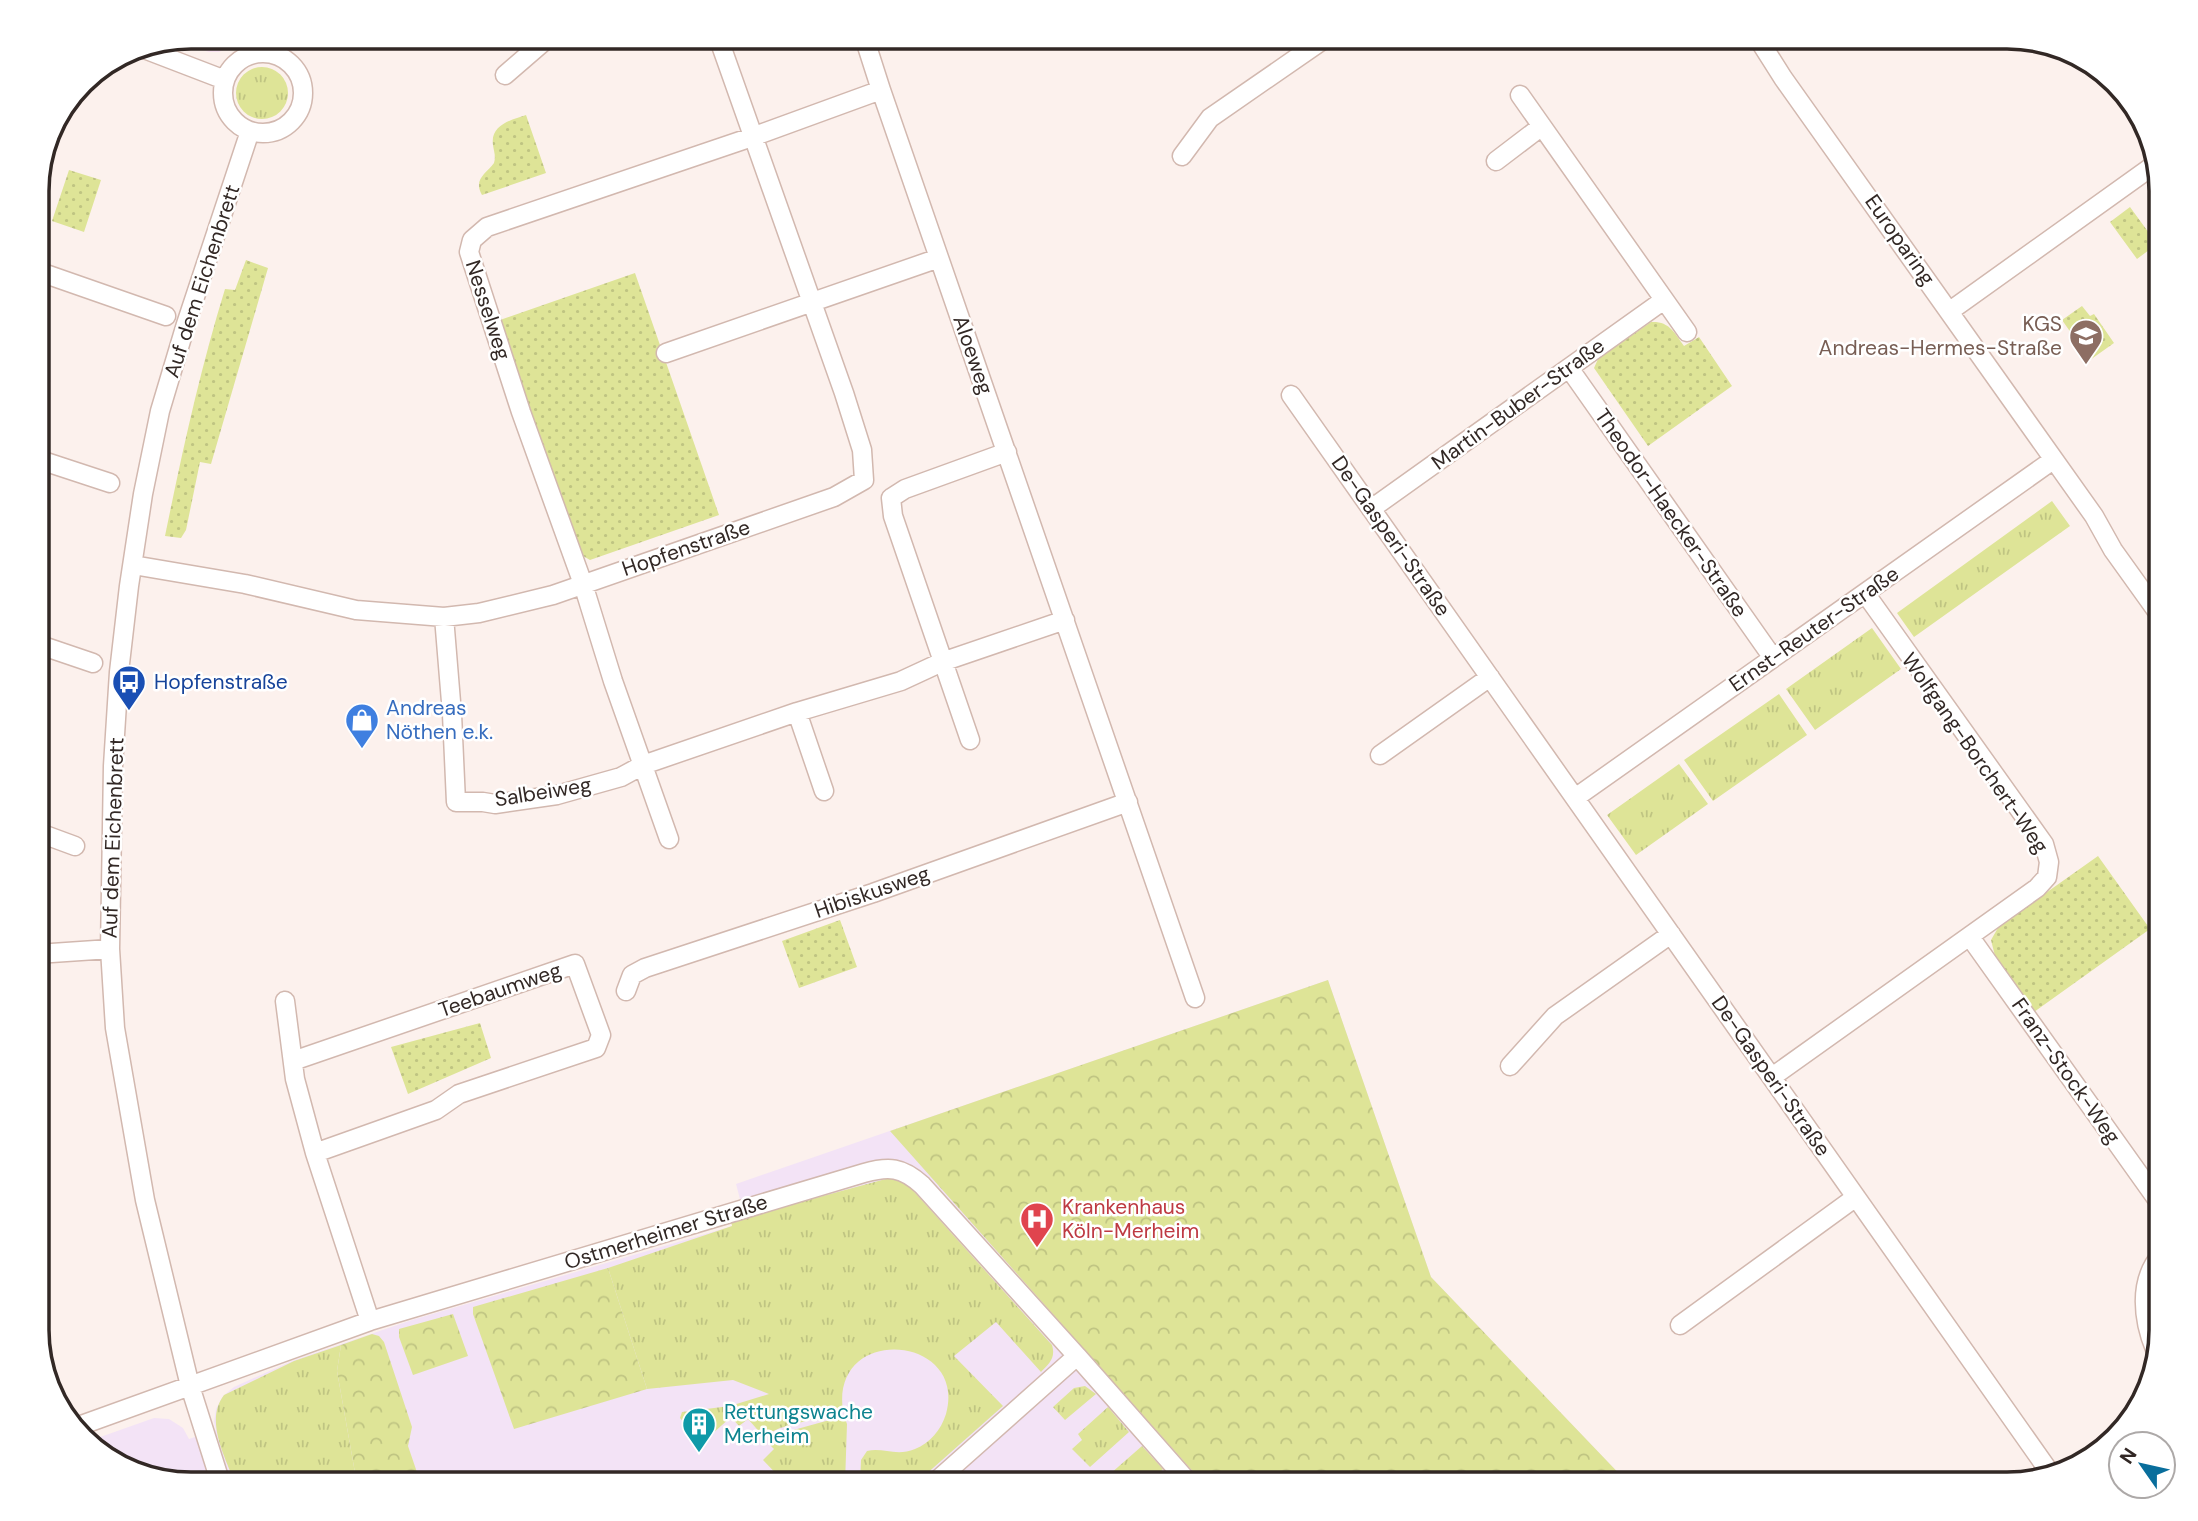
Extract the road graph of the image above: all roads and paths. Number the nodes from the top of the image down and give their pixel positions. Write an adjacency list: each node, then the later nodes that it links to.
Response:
1 (268, 49): 10 (street)
2 (280, 49): 14 (street)
3 (535, 49): 9 (street)
4 (722, 49): 15 (street)
5 (868, 49): 11 (street, Aloeweg)
6 (1310, 49): 16 (street)
7 (1765, 49): 23 (street, Europaring)
8 (157, 54): 10 (street)
9 (505, 75)
10 (225, 80): 14 (street)
11 (881, 90): 15 (street); 19 (street, Aloeweg)
12 (1520, 95): 13 (street)
13 (1542, 126): 17 (street); 21 (street)
14 (250, 131): 36 (street, Auf dem Eichenbrett)
15 (752, 137): 22 (street); 37 (street, Nesselweg)
16 (1182, 156)
17 (1496, 161)
18 (2147, 170): 23 (street)
19 (939, 258): 22 (street); 29 (street, Aloeweg)
20 (49, 275): 24 (street)
21 (1664, 300): 25 (street); 27 (street, Martin-Buber-Straße)
22 (811, 303): 26 (street); 32 (street)
23 (1950, 311): 30 (street, Europaring)
24 (166, 316)
25 (1687, 332)
26 (666, 353)
27 (1569, 368): 35 (street, Martin-Buber-Straße); 43 (street, Theodor-Haecker-Straße)
28 (1291, 395): 35 (street, De-Gasperi-Straße)
29 (1007, 452): 34 (street); 41 (street, Aloeweg)
30 (2053, 460): 38 (street, Ernst-Reuter-Straße); 39 (street, Europaring)
31 (49, 463): 33 (street)
32 (864, 480): 34 (street); 37 (street, Hopfenstraße)
33 (110, 483)
34 (891, 498): 44 (street)
35 (1371, 509): 46 (street, De-Gasperi-Straße)
36 (133, 565): 40 (street, Hopfenstraße); 59 (street, Auf dem Eichenbrett)
37 (583, 584): 40 (street, Hopfenstraße); 50 (street)
38 (1866, 593): 43 (street, Ernst-Reuter-Straße); 58 (street, Wolfgang-Borchert-Weg)
39 (2149, 600)
40 (444, 618): 50 (street, Salbeiweg)
41 (1065, 620): 44 (street); 53 (street, Aloeweg)
42 (49, 648): 45 (street)
43 (1773, 658): 52 (street, Ernst-Reuter-Straße)
44 (942, 662): 47 (street, Salbeiweg); 48 (street)
45 (93, 663)
46 (1490, 677): 49 (street); 52 (street, De-Gasperi-Straße)
47 (797, 712): 50 (street, Salbeiweg); 51 (street)
48 (970, 740)
49 (1380, 755)
50 (643, 765): 55 (street)
51 (824, 791)
52 (1575, 798): 57 (street, De-Gasperi-Straße)
53 (1128, 802): 61 (street, Hibiskusweg); 62 (street)
54 (49, 836): 56 (street)
55 (668, 839)
56 (75, 846)
57 (1671, 934): 65 (street); 66 (street, De-Gasperi-Straße)
58 (1970, 937): 66 (street, Wolfgang-Borchert-Weg); 68 (street, Franz-Stock-Weg)
59 (110, 949): 60 (street); 75 (street, Auf dem Eichenbrett)
60 (49, 953)
61 (626, 991)
62 (1195, 998)
63 (285, 1001): 64 (street)
64 (293, 1061): 67 (street); 67 (street, Teebaumweg)
65 (1510, 1066)
66 (1772, 1077): 69 (street, De-Gasperi-Straße)
67 (315, 1153): 71 (street)
68 (2149, 1188)
69 (1856, 1197): 72 (street); 77 (street, De-Gasperi-Straße)
70 (2149, 1280): 73 (street)
71 (370, 1321): 74 (street, Ostmerheimer Straße); 75 (street, Ostmerheimer Straße)
72 (1679, 1325)
73 (2149, 1335)
74 (1077, 1356): 79 (street); 80 (street, Ostmerheimer Straße)
75 (190, 1387): 76 (street, Ostmerheimer Straße); 78 (street)
76 (85, 1424)
77 (2045, 1466)
78 (217, 1472)
79 (946, 1472)
80 (1178, 1472)

